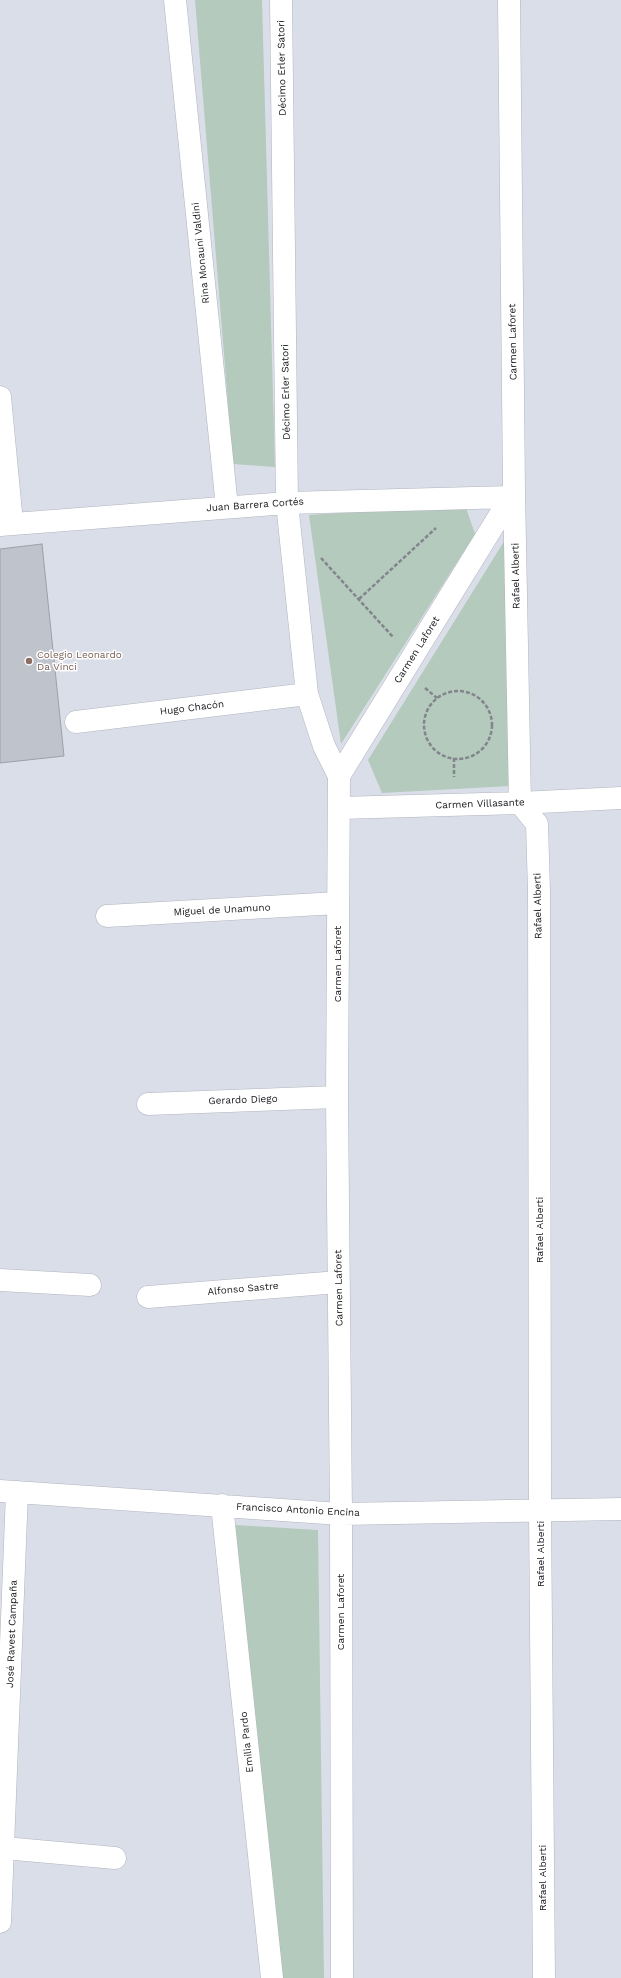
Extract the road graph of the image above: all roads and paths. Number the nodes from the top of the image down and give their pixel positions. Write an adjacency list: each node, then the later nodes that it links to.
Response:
1 (175, 0): 7 (street, Rina Monauni Valdini)
2 (281, 0): 8 (street, Décimo Erler Satori)
3 (509, 0): 5 (street, Carmen Laforet)
4 (0, 397): 9 (street)
5 (513, 493): 6 (street, Juan Barrera Cortés); 11 (street, Carmen Laforet); 17 (street, Rafael Alberti)
6 (468, 498): 8 (street, Juan Barrera Cortés); 10 (path)
7 (227, 507): 8 (street, Juan Barrera Cortés); 9 (street, Juan Barrera Cortés)
8 (288, 512): 10 (path); 12 (street, Décimo Erler Satori)
9 (6, 524)
10 (359, 599): 11 (path)
11 (412, 658): 15 (street, Carmen Laforet)
12 (307, 694): 14 (street, Hugo Chacón); 15 (street, Décimo Erler Satori)
13 (432, 702): 13 (path)
14 (76, 722)
15 (339, 776): 18 (street, Carmen Laforet)
16 (621, 798): 17 (street, Carmen Villasante)
17 (520, 803): 18 (street, Carmen Villasante); 30 (street, Rafael Alberti)
18 (339, 808): 19 (street, Carmen Laforet)
19 (338, 904): 20 (street, Miguel de Unamuno); 21 (street, Carmen Laforet)
20 (107, 916)
21 (337, 1097): 22 (street, Gerardo Diego); 24 (street, Carmen Laforet)
22 (148, 1104)
23 (0, 1280): 25 (street)
24 (339, 1282): 26 (street, Alfonso Sastre); 31 (street, Carmen Laforet)
25 (90, 1284)
26 (148, 1297)
27 (8, 1491): 28 (street, Francisco Antonio Encina); 32 (street, José Ravest Campaña)
28 (222, 1505): 31 (street, Francisco Antonio Encina); 35 (street, Emilia Pardo)
29 (621, 1509): 30 (street, Francisco Antonio Encina)
30 (540, 1511): 31 (street, Francisco Antonio Encina); 37 (street, Rafael Alberti)
31 (341, 1514): 36 (street, Carmen Laforet)
32 (4, 1848): 33 (street); 34 (street, José Ravest Campaña)
33 (115, 1858)
34 (0, 1922)
35 (272, 1978)
36 (342, 1978)
37 (544, 1978)

